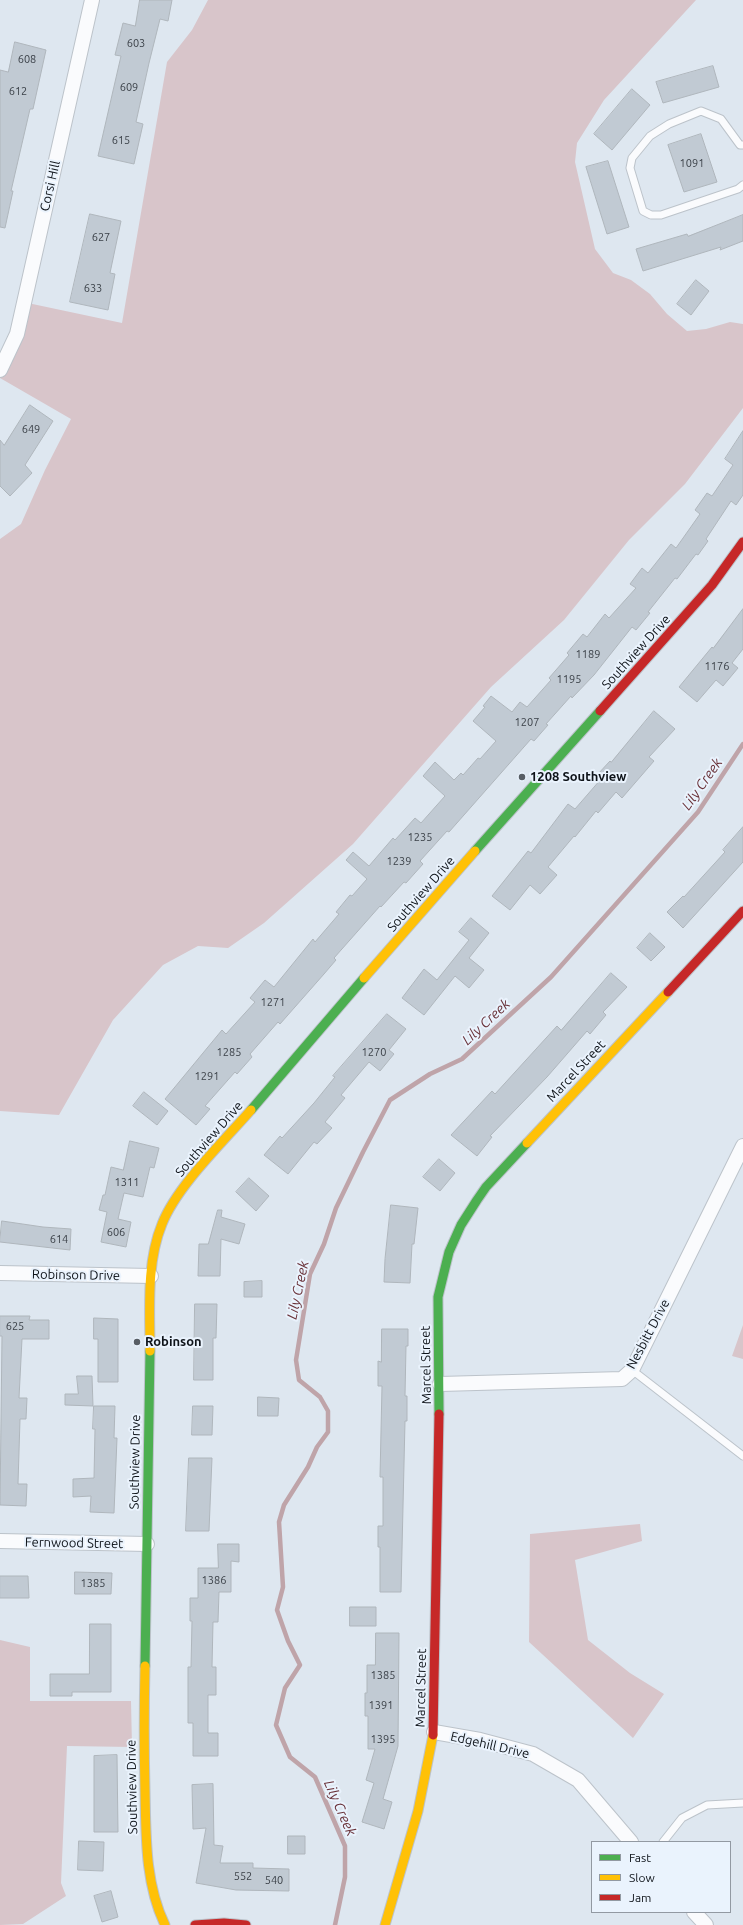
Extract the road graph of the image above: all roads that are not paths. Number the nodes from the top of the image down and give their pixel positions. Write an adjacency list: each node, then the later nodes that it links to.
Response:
1 (92, 0): 4 (street, Corsi Hill)
2 (743, 145): 3 (lane)
3 (743, 185)
4 (0, 370)
5 (743, 542): 9 (street, Southview Drive)
6 (743, 911): 11 (street, Marcel Street)
7 (743, 1146): 10 (street, Nesbitt Drive)
8 (0, 1273): 9 (street, Robinson Drive)
9 (151, 1276): 14 (street, Southview Drive)
10 (632, 1370): 11 (street, Nesbitt Drive); 12 (lane)
11 (440, 1384): 15 (street, Marcel Street)
12 (743, 1456)
13 (0, 1541): 14 (street, Fernwood Street)
14 (147, 1544): 20 (street, Southview Drive)
15 (434, 1732): 17 (street, Edgehill Drive); 23 (street, Marcel Street)
16 (743, 1803): 18 (lane)
17 (630, 1841)
18 (664, 1841)
19 (695, 1913): 24 (street)
20 (165, 1925)
21 (195, 1925): 22 (street)
22 (246, 1925)
23 (385, 1925)
24 (706, 1925)

